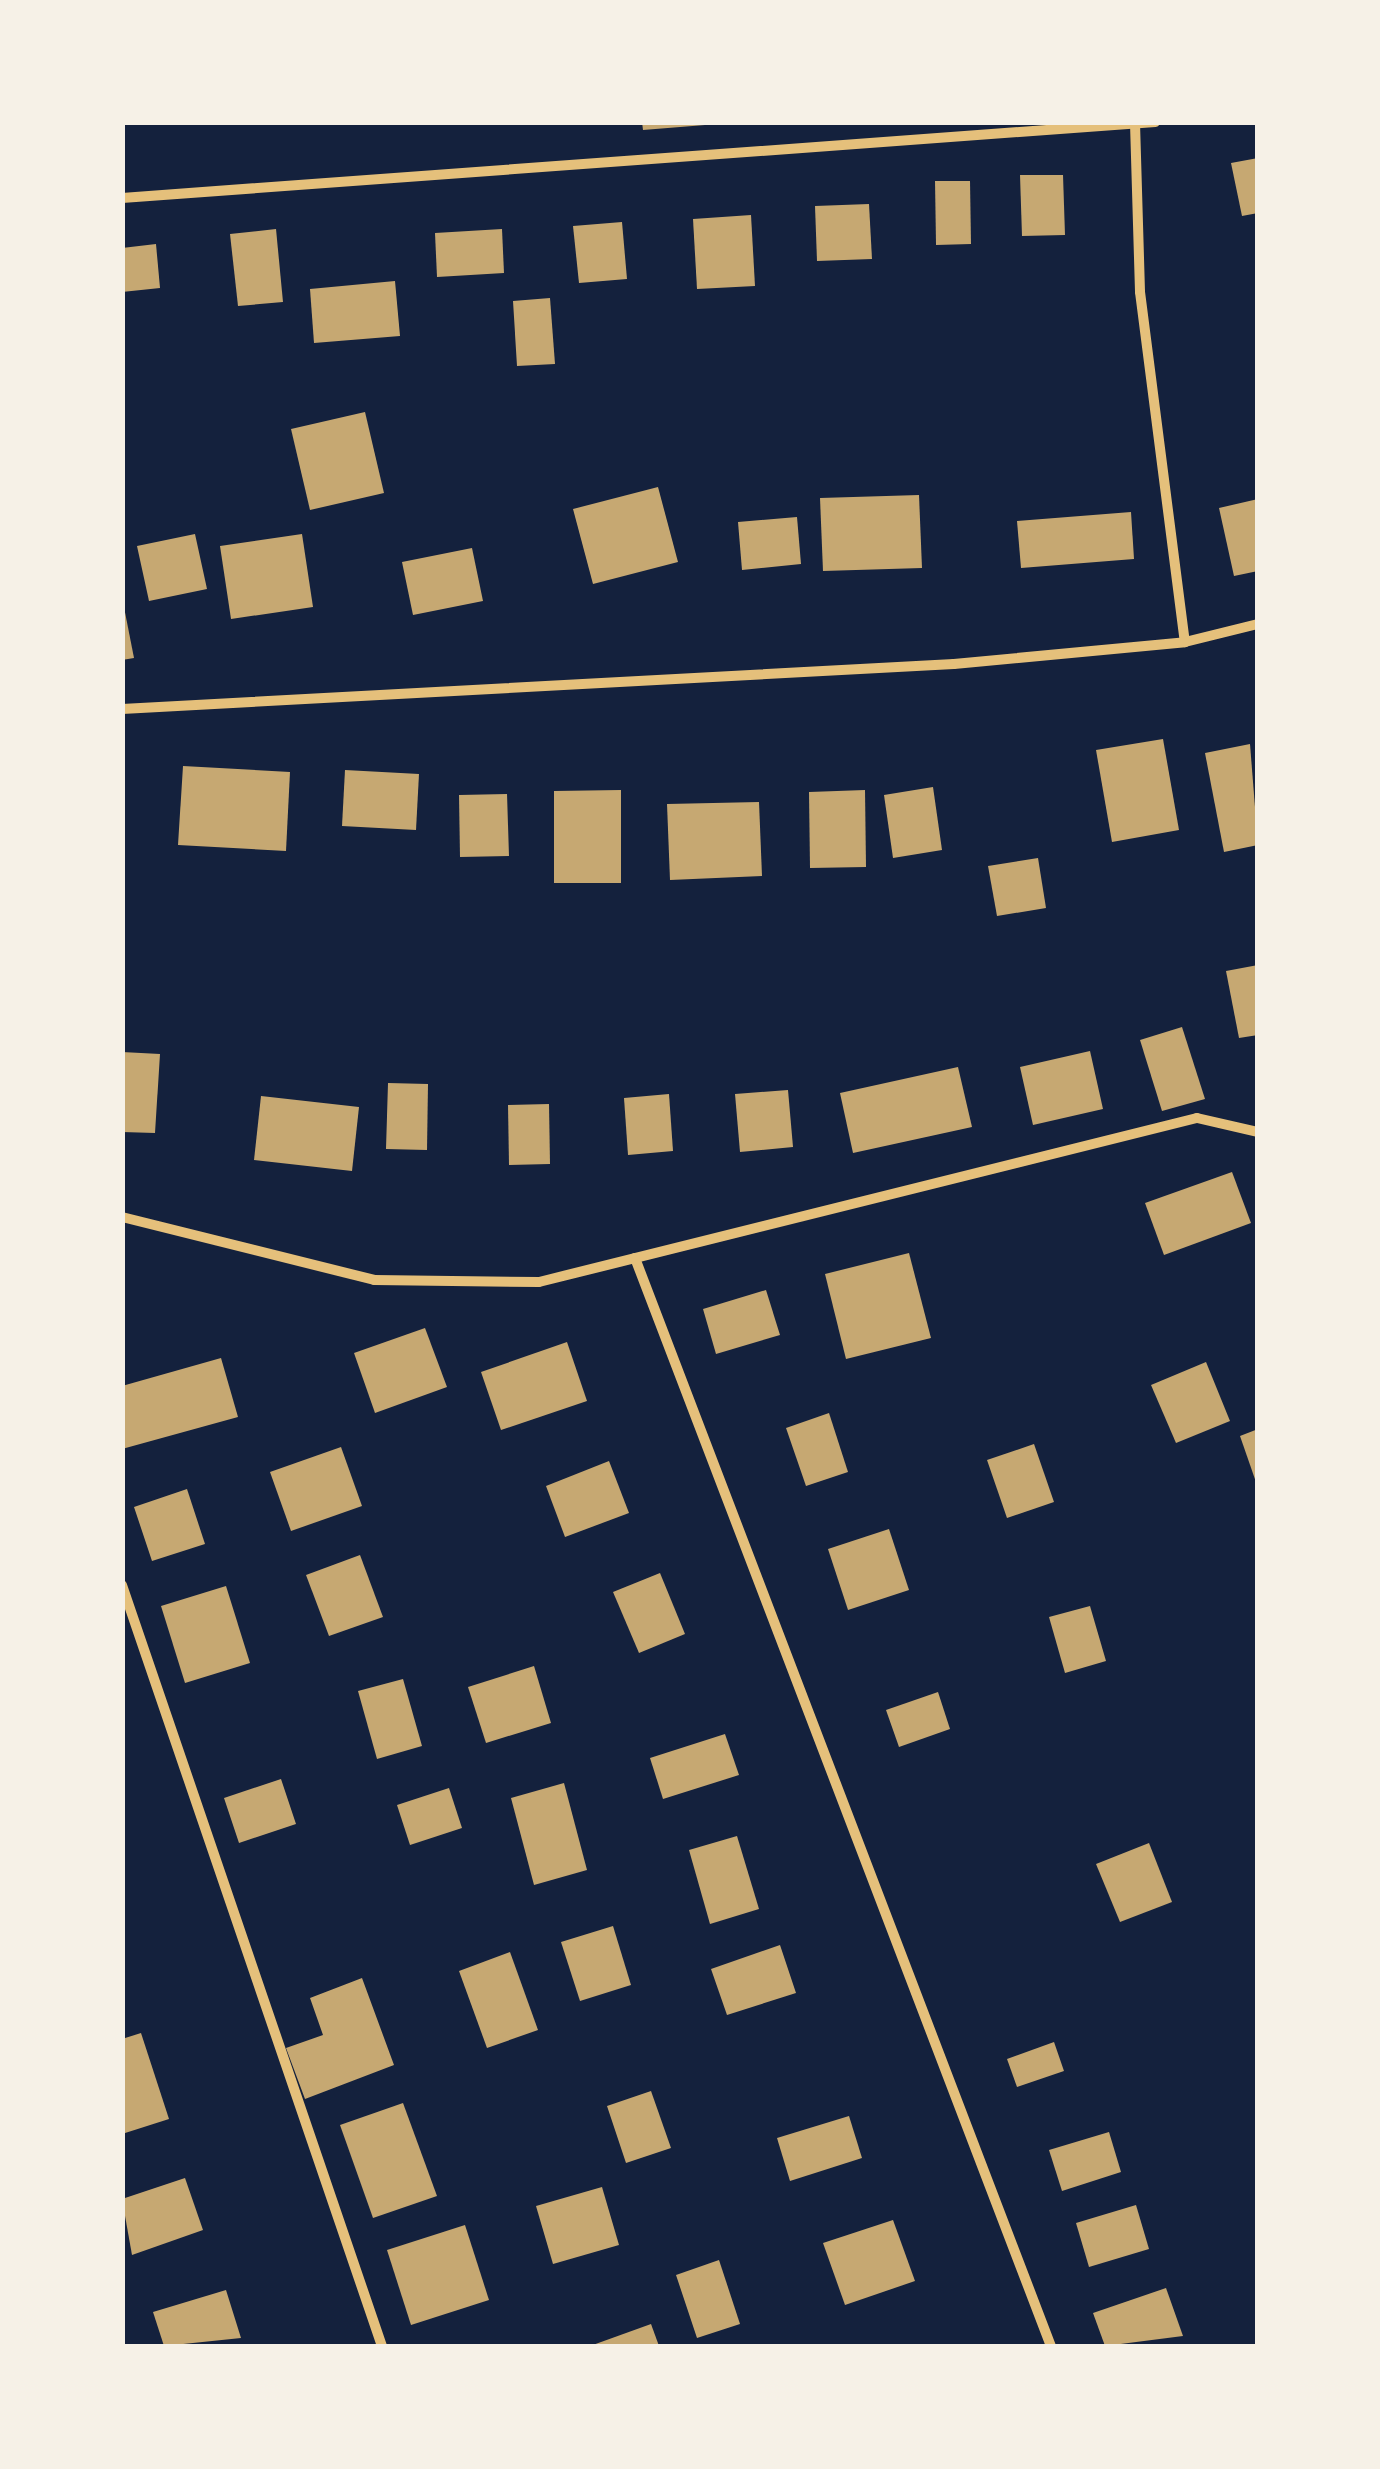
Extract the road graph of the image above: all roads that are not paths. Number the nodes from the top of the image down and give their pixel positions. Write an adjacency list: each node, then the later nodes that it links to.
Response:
1 (1155, 122): 2 (street)
2 (1135, 125): 3 (street); 5 (street)
3 (122, 198)
4 (1258, 624): 5 (street)
5 (1186, 642): 6 (street)
6 (122, 709)
7 (1258, 1132): 9 (street)
8 (122, 1217): 9 (street)
9 (635, 1258): 12 (street)
10 (122, 1585): 11 (street)
11 (382, 2346)
12 (1051, 2346)

